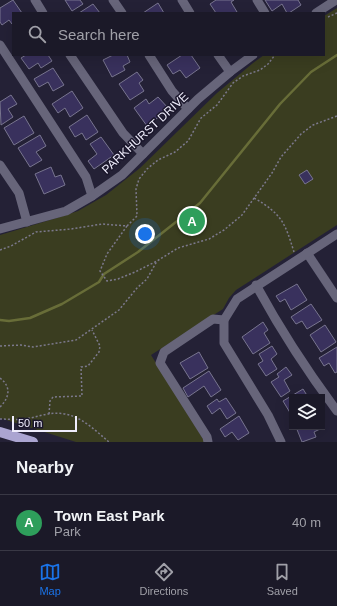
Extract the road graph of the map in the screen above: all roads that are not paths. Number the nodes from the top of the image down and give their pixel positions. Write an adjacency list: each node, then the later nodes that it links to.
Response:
1 (35, 0): 6 (street)
2 (113, 0): 7 (street)
3 (182, 0): 8 (street)
4 (257, 0): 9 (street)
5 (330, 2): 10 (street)
6 (42, 12)
7 (121, 12)
8 (189, 12)
9 (264, 12)
10 (317, 12)
11 (0, 45): 20 (street)
12 (71, 56): 18 (street)
13 (150, 56): 17 (street)
14 (219, 56): 16 (street)
15 (252, 56): 16 (street, PARKHURST DRIVE)
16 (230, 72): 17 (street, PARKHURST DRIVE)
17 (188, 109): 18 (street, PARKHURST DRIVE)
18 (143, 154): 20 (street, PARKHURST DRIVE)
19 (0, 165): 21 (street)
20 (92, 196): 21 (street, PARKHURST DRIVE)
21 (27, 222): 22 (street, PARKHURST DRIVE)
22 (0, 229)
23 (337, 234): 24 (street)
24 (308, 253): 25 (street); 26 (street)
25 (256, 285): 27 (street); 28 (street)
26 (337, 298)
27 (224, 320): 31 (street); 32 (street)
28 (337, 411)
29 (0, 432): 30 (main road)
30 (33, 442)
31 (208, 442)
32 (280, 442)

